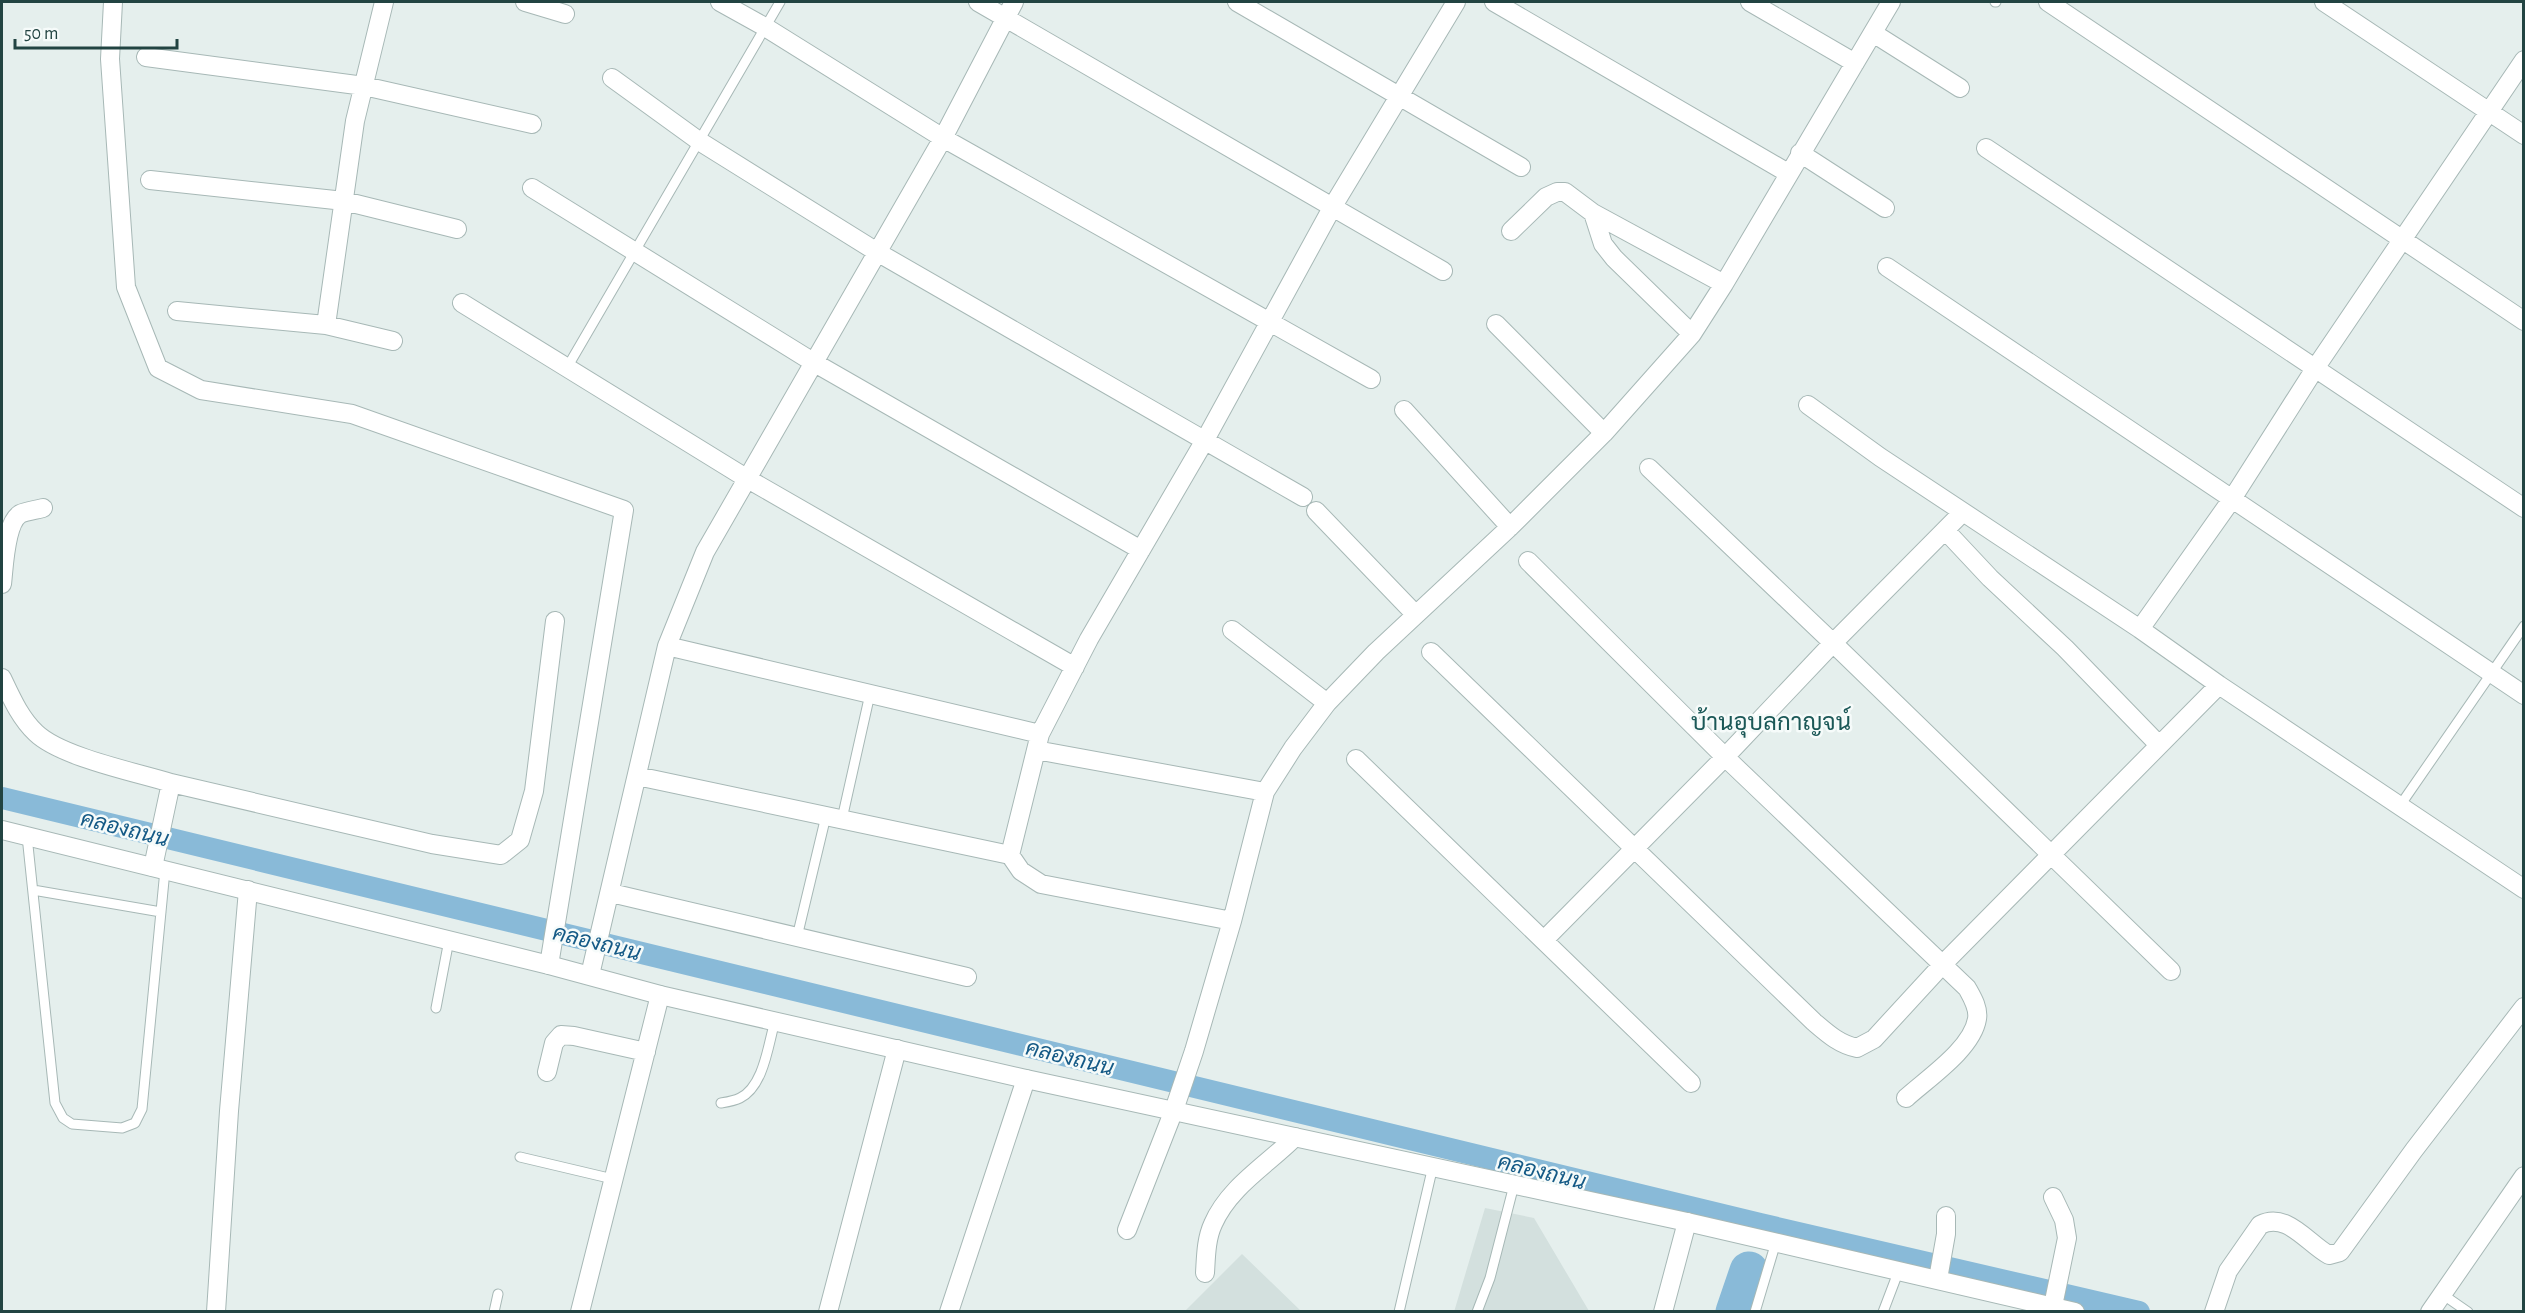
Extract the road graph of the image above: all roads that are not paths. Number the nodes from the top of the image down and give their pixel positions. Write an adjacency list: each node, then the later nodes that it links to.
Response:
1 (113, 2): 116 (street)
2 (384, 2): 22 (street)
3 (525, 2): 15 (street)
4 (720, 2): 16 (street)
5 (780, 2): 16 (lane)
6 (978, 2): 14 (street)
7 (1237, 2): 24 (street)
8 (1456, 2): 24 (street)
9 (1494, 2): 33 (street)
10 (1750, 2): 20 (street)
11 (1891, 2): 17 (street)
12 (2048, 2): 42 (street)
13 (2324, 2): 25 (street)
14 (1009, 9): 28 (street); 37 (street)
15 (566, 14)
16 (765, 27): 28 (street); 29 (lane)
17 (1873, 33): 20 (street); 23 (street)
18 (146, 57): 22 (street)
19 (2523, 60): 25 (street)
20 (1855, 63): 31 (street)
21 (612, 78): 29 (street)
22 (364, 86): 26 (street); 36 (street)
23 (1960, 88)
24 (1397, 96): 32 (street); 37 (street)
25 (2490, 112): 27 (street); 42 (street)
26 (532, 124)
27 (2523, 135)
28 (943, 138): 44 (street); 50 (street)
29 (699, 141): 43 (lane); 44 (street)
30 (1986, 148): 58 (street)
31 (1800, 153): 33 (street); 38 (street)
32 (1521, 167)
33 (1788, 173): 47 (street)
34 (150, 180): 36 (street)
35 (532, 188): 43 (street)
36 (344, 201): 40 (street); 52 (street)
37 (1333, 206): 46 (street); 50 (street)
38 (1885, 208)
39 (1593, 213): 41 (street); 47 (street); 54 (street)
40 (457, 229)
41 (1511, 231)
42 (2402, 240): 51 (street); 58 (street)
43 (635, 251): 56 (street); 57 (lane)
44 (877, 252): 56 (street); 63 (street)
45 (1887, 267): 67 (street)
46 (1443, 271)
47 (1724, 284): 54 (street)
48 (462, 303): 57 (street)
49 (177, 310): 52 (street)
50 (1269, 321): 59 (street); 63 (street)
51 (2523, 321)
52 (326, 324): 55 (street)
53 (1496, 324): 62 (street)
54 (1692, 334): 62 (street)
55 (393, 341)
56 (813, 362): 65 (street); 74 (street)
57 (568, 366): 65 (street)
58 (2316, 367): 67 (street); 69 (street)
59 (1371, 379)
60 (1808, 405): 71 (street)
61 (1404, 410): 72 (street)
62 (1604, 433): 72 (street)
63 (1205, 441): 66 (street); 74 (street)
64 (1649, 468): 82 (street)
65 (746, 478): 83 (street); 85 (street)
66 (1303, 497)
67 (2232, 499): 80 (street); 86 (street)
68 (43, 508): 76 (street)
69 (2523, 508)
70 (1316, 511): 77 (street)
71 (1963, 512): 73 (street); 80 (street)
72 (1510, 527): 77 (street)
73 (1945, 530): 82 (street); 93 (street)
74 (1141, 550): 85 (street)
75 (1528, 561): 94 (street)
76 (2, 584)
77 (1414, 614): 91 (street)
78 (555, 621): 97 (street)
79 (2523, 626): 86 (lane)
80 (2140, 629): 88 (street)
81 (1232, 630): 91 (street)
82 (1833, 643): 94 (street); 105 (street)
83 (667, 646): 89 (street); 96 (street)
84 (1431, 652): 103 (street)
85 (1075, 667): 92 (street)
86 (2491, 673): 90 (street); 99 (lane)
87 (2, 678): 97 (street)
88 (2219, 685): 93 (street); 99 (street)
89 (870, 694): 92 (street); 100 (lane)
90 (2523, 695)
91 (1328, 703): 98 (street)
92 (1038, 742): 98 (street); 104 (street)
93 (2159, 745): 105 (street)
94 (1725, 757): 103 (street); 117 (street)
95 (1356, 759): 114 (street)
96 (637, 776): 100 (street); 110 (street)
97 (169, 789): 106 (street)
98 (1265, 792): 112 (street)
99 (2398, 807): 107 (street)
100 (834, 818): 104 (street); 113 (lane)
101 (2, 830): 102 (street)
102 (27, 836): 106 (street); 108 (lane)
103 (1635, 848): 114 (street); 117 (street)
104 (1010, 855): 112 (street)
105 (2050, 855): 117 (street); 119 (street)
106 (159, 869): 109 (street); 111 (lane)
107 (2523, 889)
108 (33, 890): 111 (lane); 111 (lane)
109 (248, 890): 115 (street); 150 (street)
110 (609, 899): 113 (street); 118 (street)
111 (160, 912)
112 (1232, 921): 131 (street)
113 (797, 937): 120 (street)
114 (1545, 939): 129 (street)
115 (449, 940): 116 (street); 123 (lane)
116 (549, 964): 118 (street)
117 (1943, 964): 130 (street)
118 (592, 967): 121 (street)
119 (2171, 971)
120 (967, 977)
121 (660, 995): 124 (street); 126 (street)
122 (2523, 1007): 161 (street)
123 (436, 1008)
124 (775, 1022): 125 (street); 132 (lane)
125 (897, 1049): 128 (street); 153 (street)
126 (646, 1052): 127 (street); 137 (street)
127 (547, 1072)
128 (1026, 1079): 131 (street); 154 (street)
129 (1691, 1083)
130 (1905, 1098)
131 (1176, 1102): 133 (street); 142 (street)
132 (721, 1103)
133 (1295, 1137): 135 (street); 146 (street)
134 (520, 1157): 137 (lane)
135 (1433, 1166): 138 (street); 155 (lane)
136 (2523, 1176): 148 (street)
137 (613, 1179): 152 (street)
138 (1514, 1185): 141 (street); 156 (lane)
139 (2054, 1197): 149 (street)
140 (1946, 1216): 145 (street)
141 (1687, 1222): 143 (street); 157 (street)
142 (1127, 1230)
143 (1776, 1242): 144 (street); 158 (lane)
144 (1899, 1270): 145 (street); 159 (lane)
145 (1939, 1273): 149 (street)
146 (1205, 1274)
147 (498, 1293): 151 (lane)
148 (2442, 1294): 162 (street); 163 (lane)
149 (2054, 1300): 160 (street)
150 (216, 1311)
151 (494, 1311)
152 (580, 1311)
153 (828, 1311)
154 (949, 1311)
155 (1399, 1311)
156 (1477, 1311)
157 (1663, 1311)
158 (1755, 1311)
159 (1883, 1311)
160 (2075, 1311)
161 (2214, 1311)
162 (2430, 1311)
163 (2468, 1311)

